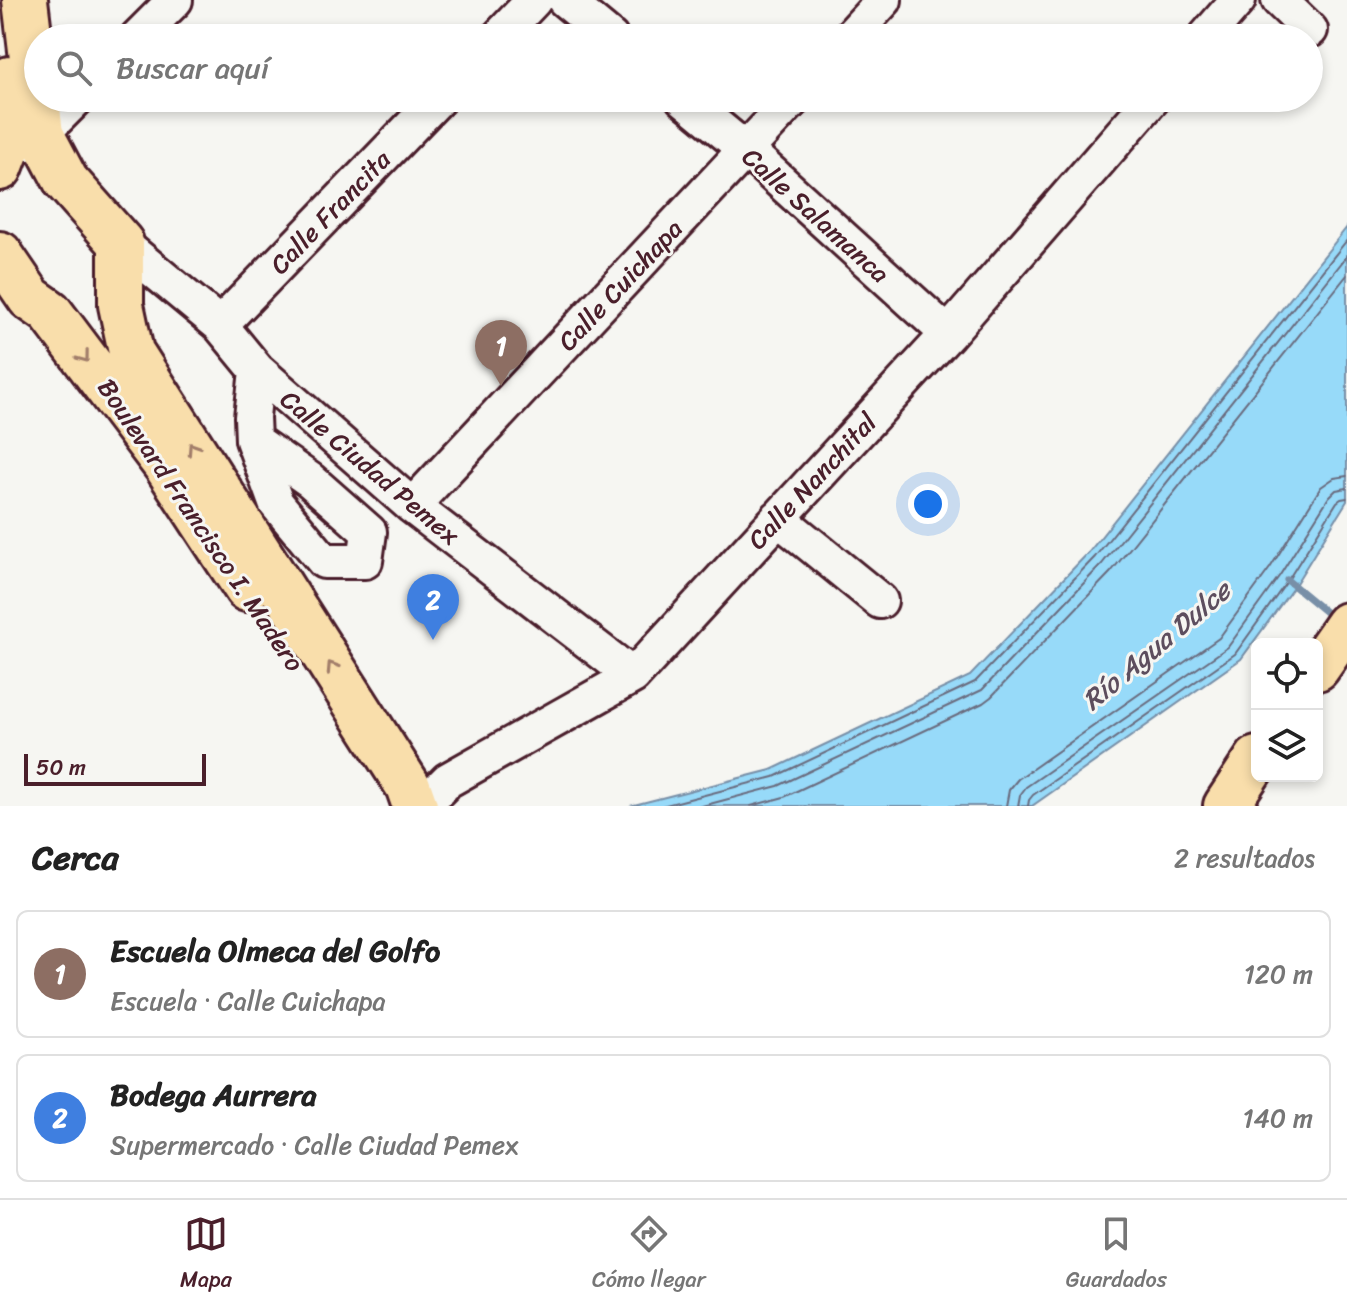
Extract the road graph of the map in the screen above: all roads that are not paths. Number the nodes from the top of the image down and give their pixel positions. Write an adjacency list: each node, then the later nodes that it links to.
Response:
1 (25, 0): 9 (main road)
2 (175, 0): 10 (street)
3 (534, 0): 11 (street)
4 (565, 0): 12 (street)
5 (884, 0): 13 (street)
6 (1238, 0): 14 (street)
7 (1279, 0): 15 (street)
8 (0, 5): 24 (main road)
9 (28, 24)
10 (151, 24)
11 (511, 24)
12 (594, 24)
13 (862, 24)
14 (1217, 24)
15 (1304, 24)
16 (38, 112): 22 (main road)
17 (63, 112): 22 (street)
18 (425, 112): 30 (street, Calle Francita)
19 (700, 112): 23 (street, Calle Salamanca)
20 (781, 112): 23 (street, Calle Cuichapa)
21 (1141, 112): 31 (street, Calle Nanchital)
22 (41, 134): 24 (street); 25 (main road)
23 (746, 150): 31 (street, Calle Salamanca); 34 (street, Calle Cuichapa)
24 (1, 171): 25 (main road)
25 (66, 181): 26 (main road)
26 (121, 243): 29 (main road); 30 (street, Calle Ciudad Pemex)
27 (0, 254): 28 (main road, Boulevard Francisco I. Madero)
28 (27, 301): 29 (main road); 41 (main road, Boulevard Francisco I. Madero, one-way to 41)
29 (121, 305): 42 (main road, Boulevard Francisco I. Madero, one-way to 29)
30 (220, 325): 32 (street, Calle Ciudad Pemex)
31 (948, 334): 35 (street, Calle Nanchital)
32 (257, 370): 33 (street); 34 (street, Calle Ciudad Pemex)
33 (253, 440)
34 (412, 506): 39 (street, Calle Ciudad Pemex)
35 (778, 518): 36 (street); 39 (street, Calle Nanchital)
36 (880, 601)
37 (1347, 625): 38 (main road)
38 (1323, 659)
39 (633, 676): 43 (street, Calle Nanchital)
40 (1251, 768): 44 (main road)
41 (391, 806)
42 (415, 806)
43 (422, 806)
44 (1226, 806)

